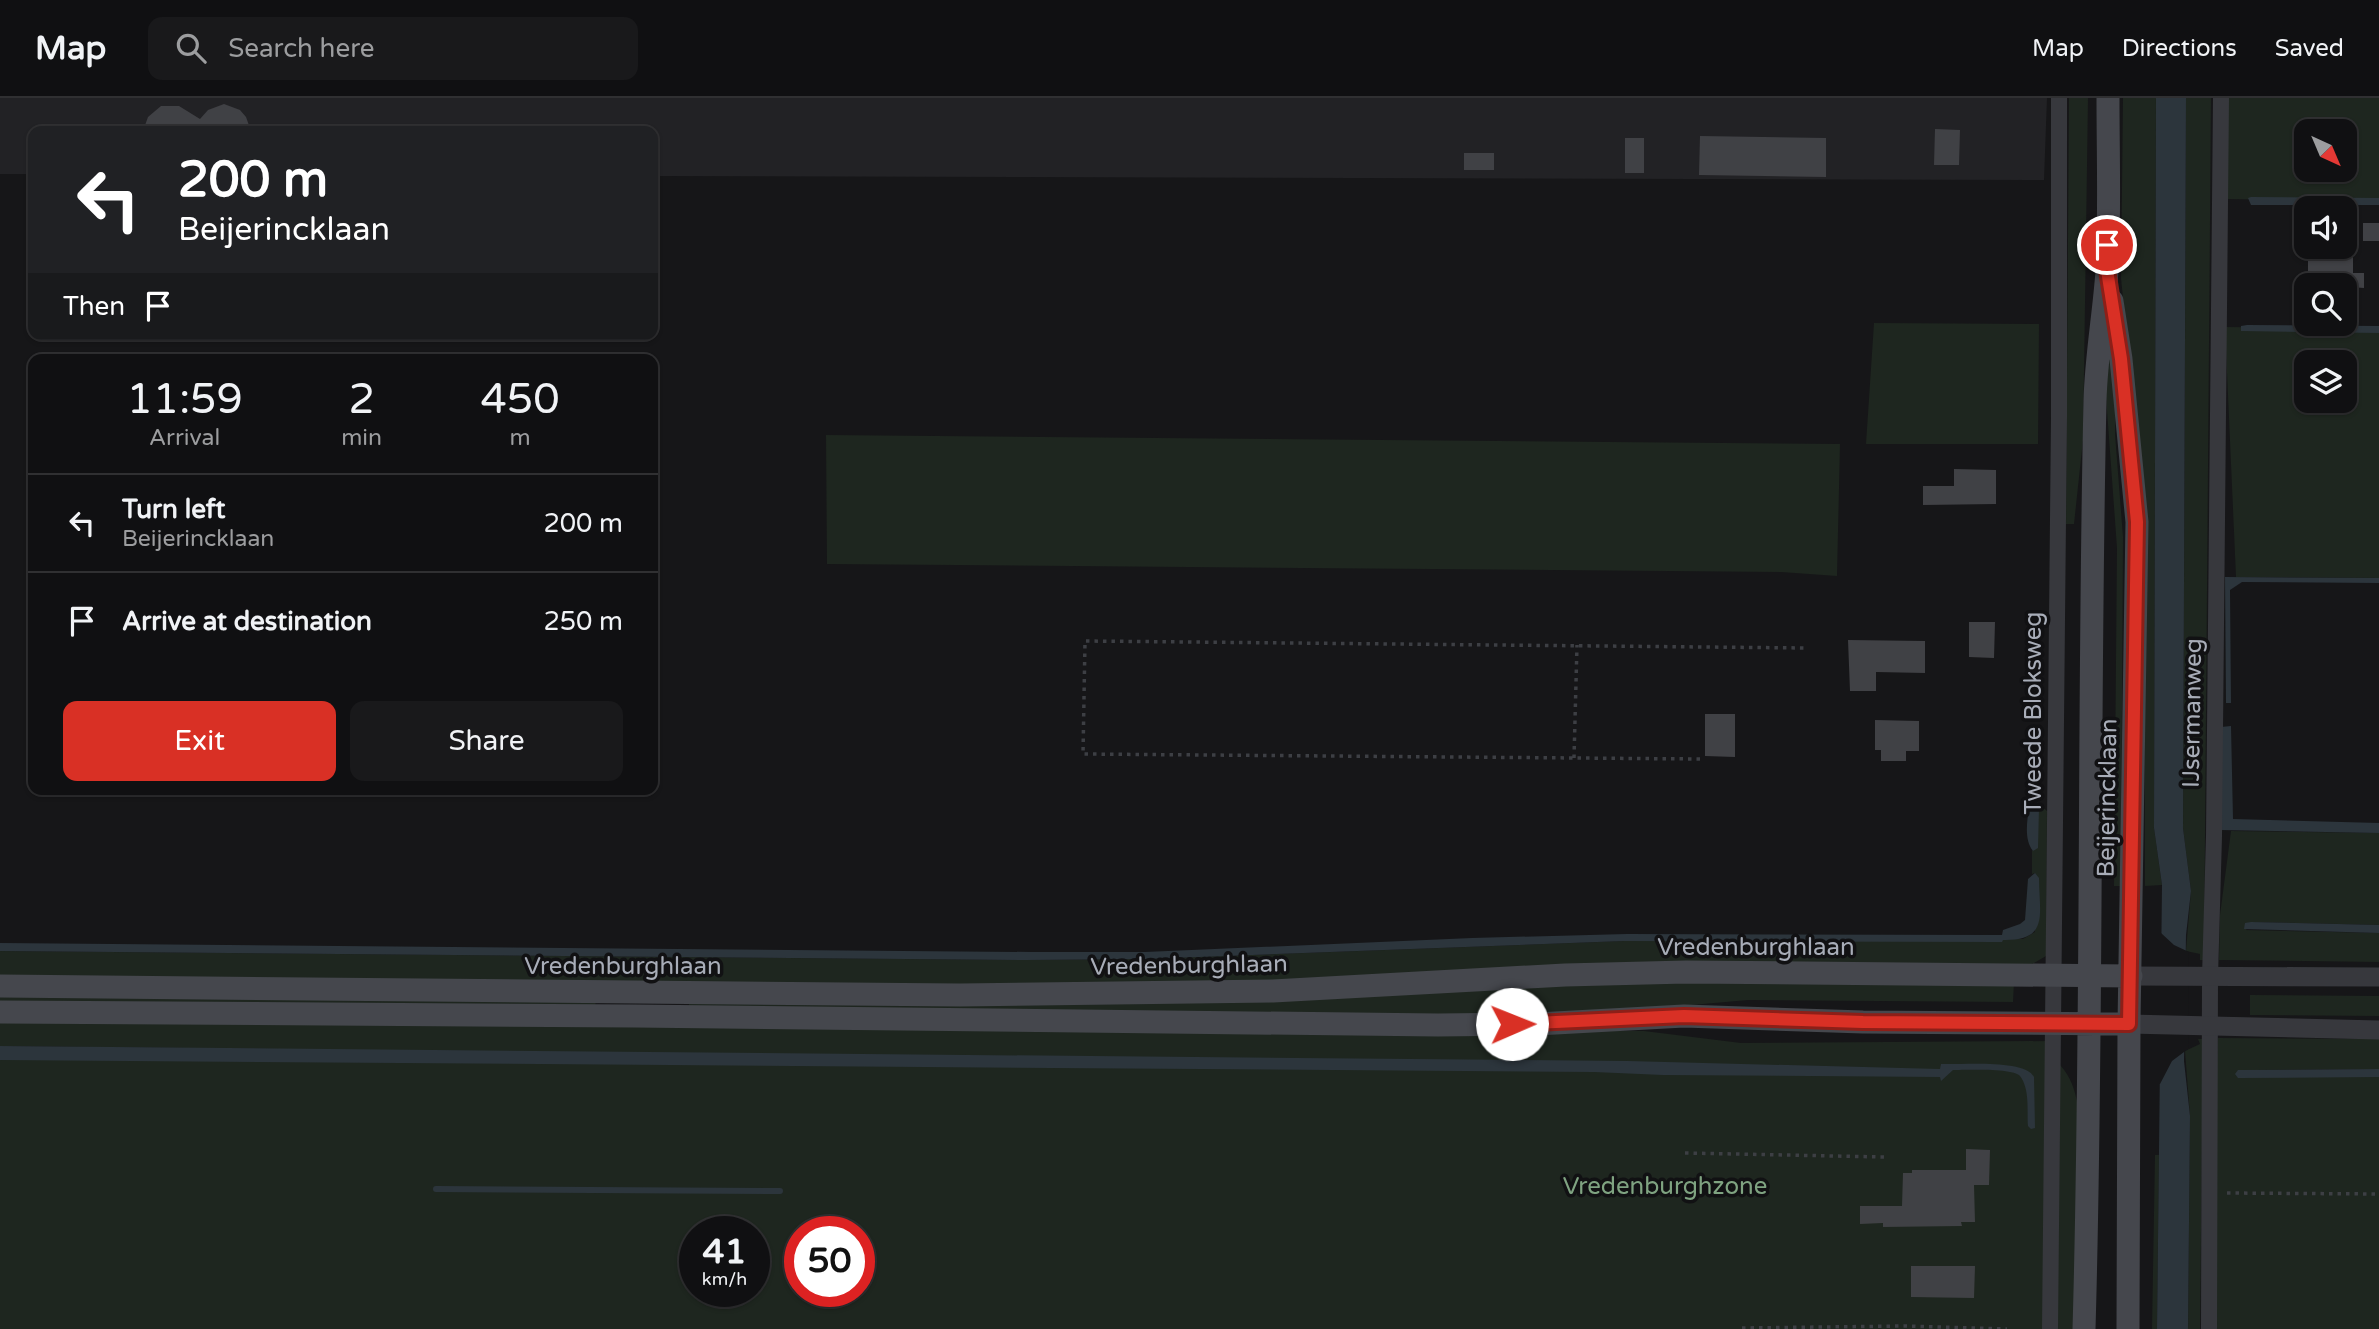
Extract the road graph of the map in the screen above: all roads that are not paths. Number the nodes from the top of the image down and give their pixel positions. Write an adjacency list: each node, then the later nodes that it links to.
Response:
1 (2059, 98): 5 (street, Tweede Bloksweg)
2 (2108, 98): 4 (main road, Beijerincklaan)
3 (2221, 98): 8 (street, IJsermanweg)
4 (2107, 270): 6 (main road, Beijerincklaan); 7 (main road, Beijerincklaan)
5 (2053, 975): 6 (main road, Vredenburghlaan); 10 (main road, Vredenburghlaan); 13 (street, Tweede Bloksweg)
6 (2089, 975): 7 (main road, Vredenburghlaan); 14 (main road, Beijerincklaan)
7 (2131, 976): 8 (street, Vredenburghlaan); 12 (main road, Beijerincklaan)
8 (2200, 976): 9 (street, Vredenburghlaan); 15 (street, IJsermanweg)
9 (2379, 977)
10 (0, 986)
11 (0, 1012): 13 (main road, Vredenburghlaan)
12 (2129, 1024): 14 (main road, Vredenburghlaan); 15 (street, Vredenburghlaan); 19 (main road, Beijerincklaan)
13 (2053, 1025): 14 (main road, Vredenburghlaan); 17 (street, Tweede Bloksweg)
14 (2088, 1025): 18 (main road, Beijerincklaan)
15 (2211, 1025): 16 (street, Vredenburghlaan); 20 (street, IJsermanweg)
16 (2379, 1030)
17 (2050, 1329)
18 (2084, 1329)
19 (2128, 1329)
20 (2209, 1329)

